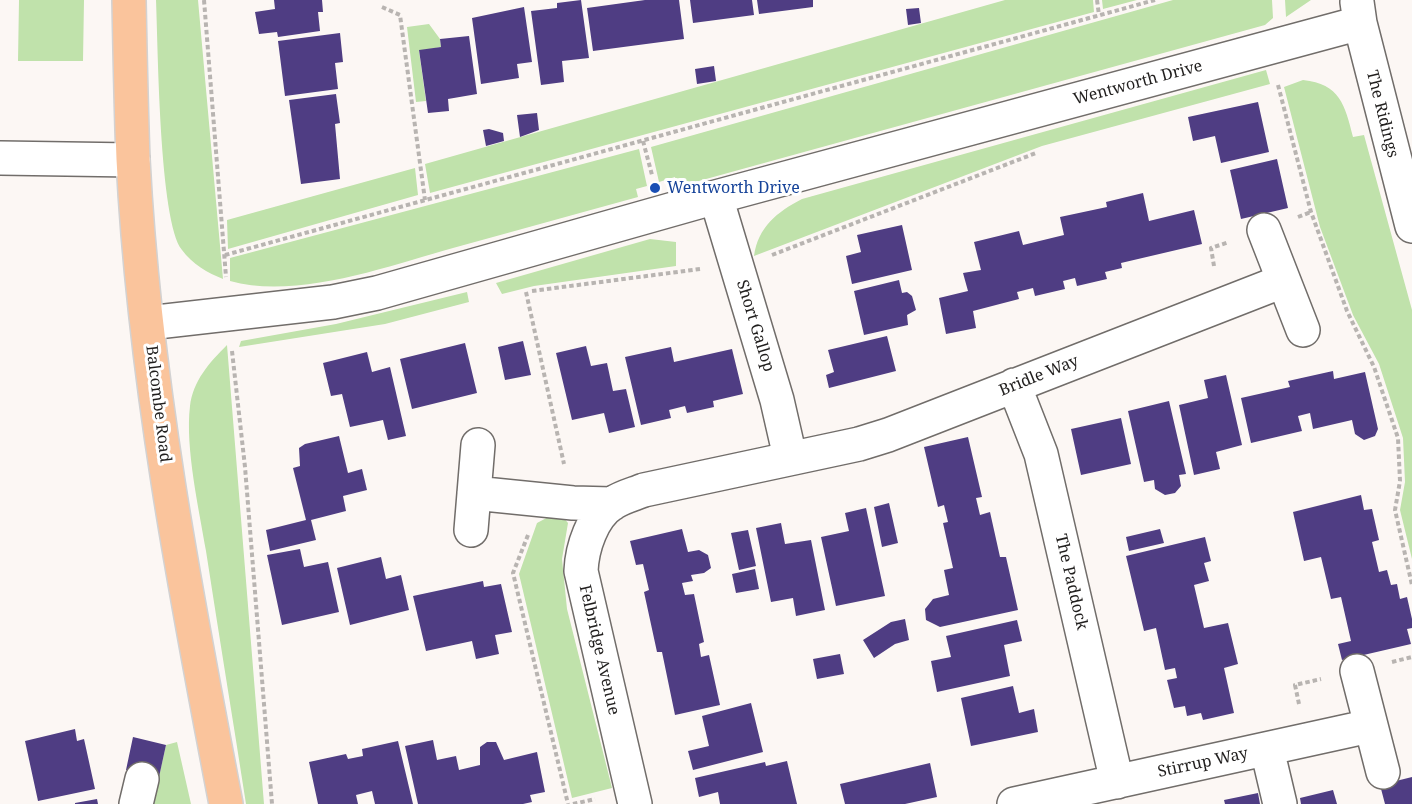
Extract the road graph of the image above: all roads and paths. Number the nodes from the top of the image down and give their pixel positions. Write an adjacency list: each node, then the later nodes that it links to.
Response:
1 (129, 0): 11 (main road, Balcombe Road)
2 (204, 0): 17 (path)
3 (1097, 0): 7 (path)
4 (1155, 0): 7 (path)
5 (382, 7): 14 (path)
6 (1358, 11): 8 (street, Wentworth Drive); 15 (street, The Ridings)
7 (1099, 15): 9 (path)
8 (1281, 44): 13 (street, Wentworth Drive); 30 (path)
9 (643, 141): 12 (path); 14 (path)
10 (0, 158): 11 (street)
11 (133, 160): 21 (main road, Balcombe Road)
12 (652, 176)
13 (716, 197): 20 (street, Wentworth Drive); 25 (street, Short Gallop)
14 (425, 200): 17 (path)
15 (1412, 226)
16 (1264, 230): 18 (street)
17 (225, 255): 20 (path)
18 (1283, 281): 22 (street); 23 (street, Bridle Way)
19 (526, 292): 27 (path)
20 (228, 313): 21 (street, Wentworth Drive); 38 (path)
21 (148, 323): 37 (main road, Balcombe Road)
22 (1302, 330)
23 (1014, 385): 25 (street, Bridle Way); 35 (street, The Paddock)
24 (478, 445): 26 (street)
25 (790, 457): 28 (street)
26 (474, 493): 27 (street); 29 (street)
27 (557, 501): 28 (street); 39 (path)
28 (612, 504): 40 (street, Felbridge Avenue)
29 (471, 530)
30 (1412, 585)
31 (1357, 671): 32 (street)
32 (1370, 726): 33 (street, Stirrup Way); 34 (street)
33 (1267, 749): 35 (street, Stirrup Way); 41 (street)
34 (1383, 772)
35 (1117, 782): 36 (street, Stirrup Way)
36 (1029, 802)
37 (226, 804)
38 (272, 804)
39 (568, 804)
40 (635, 804)
41 (1280, 804)

